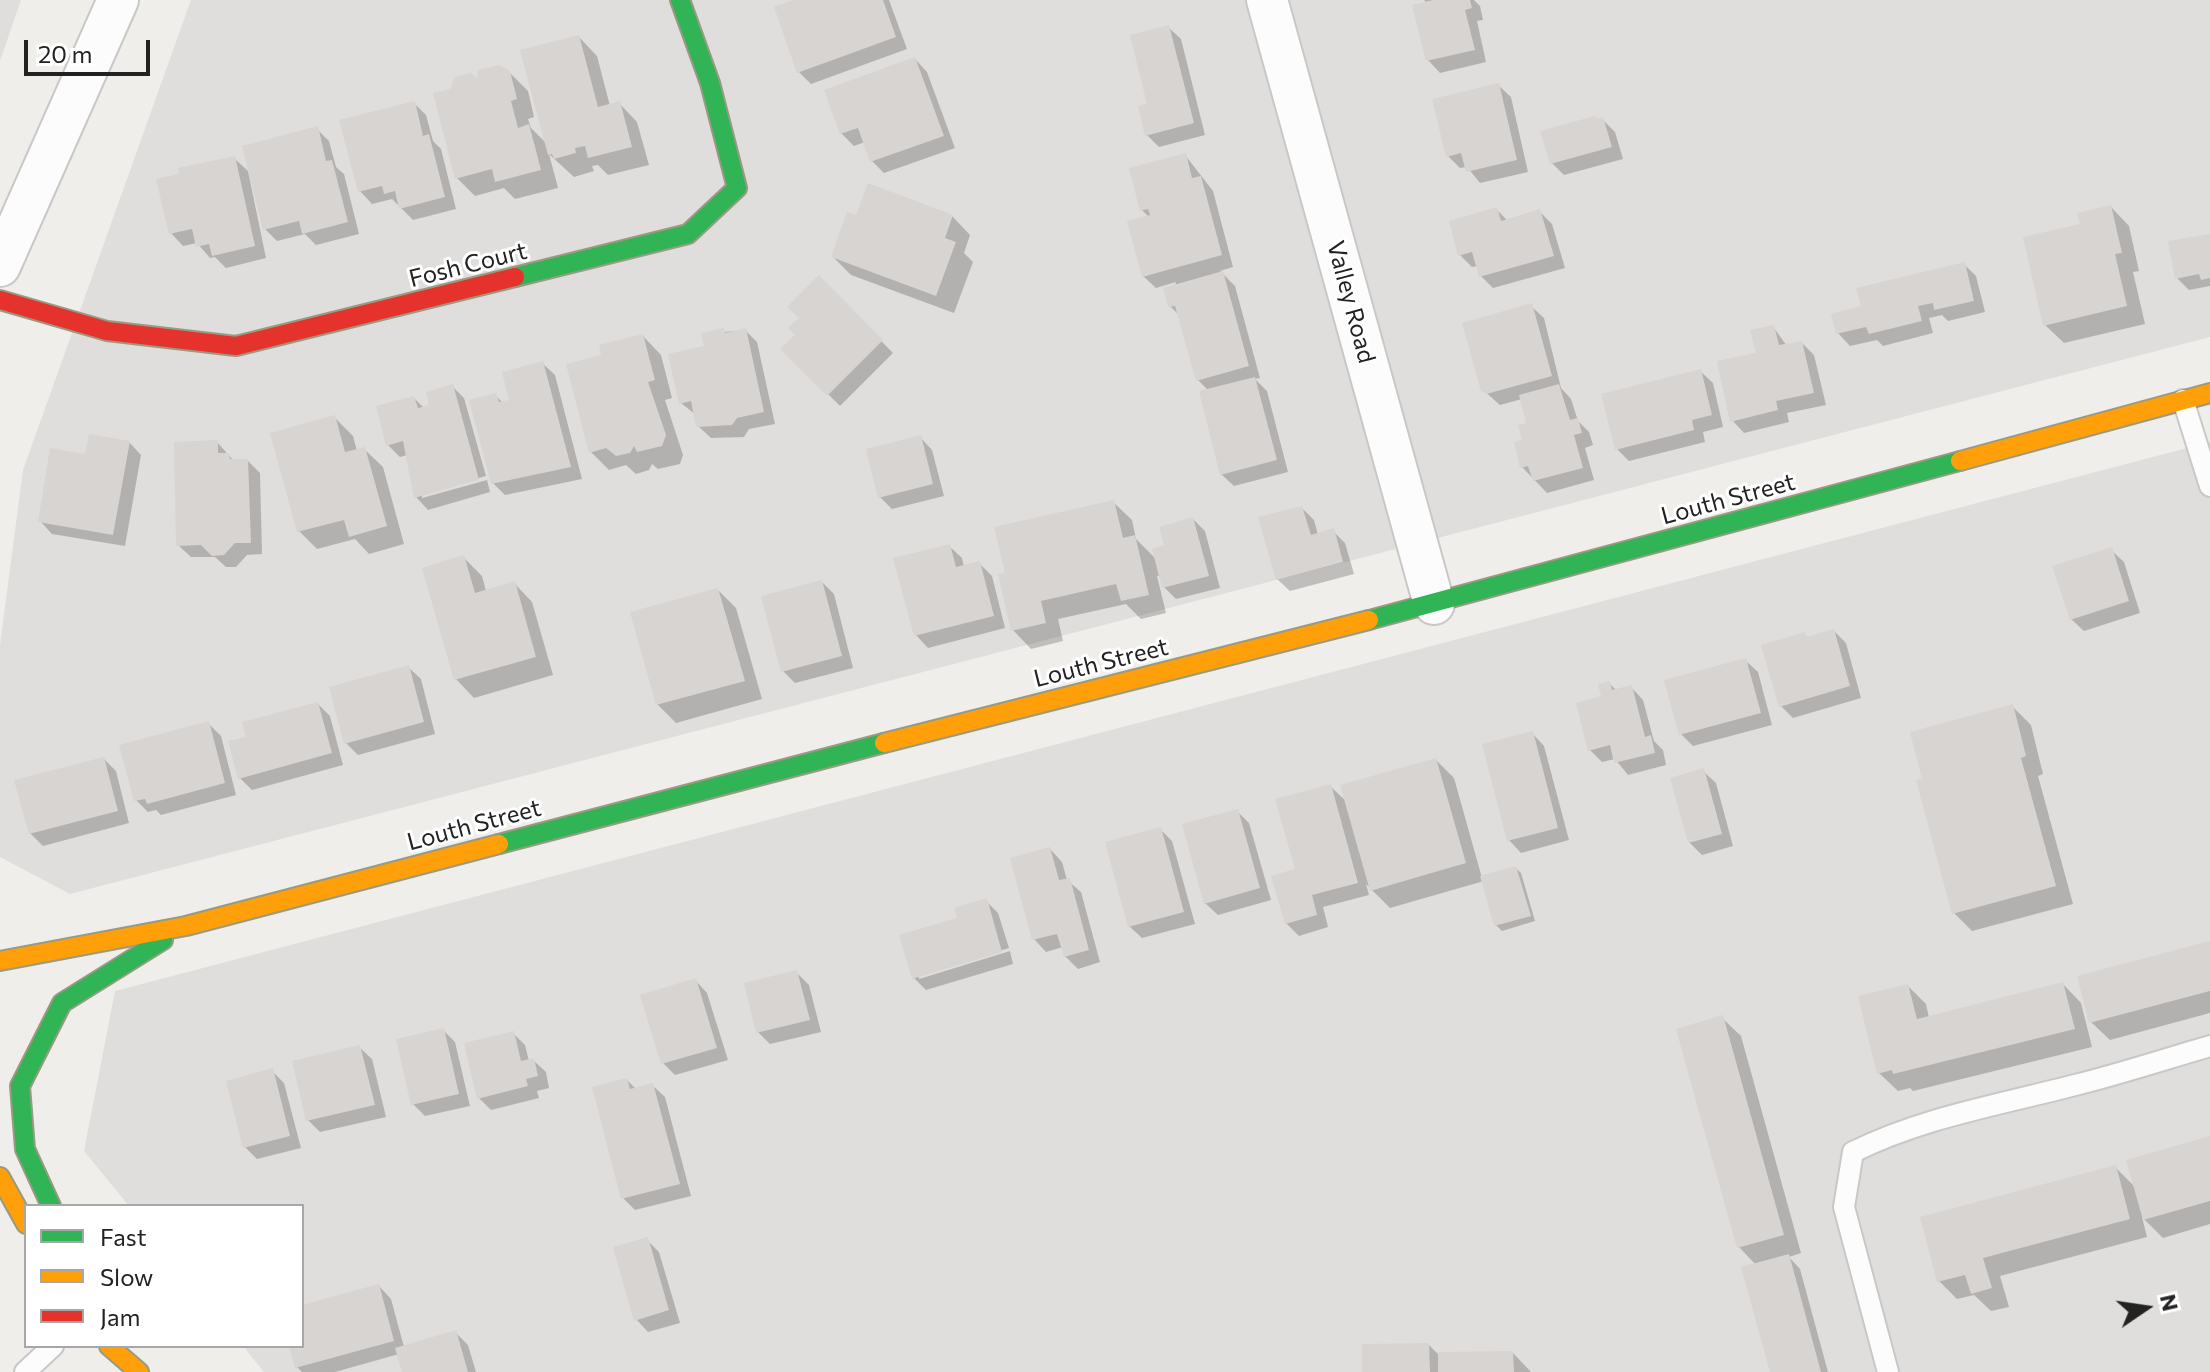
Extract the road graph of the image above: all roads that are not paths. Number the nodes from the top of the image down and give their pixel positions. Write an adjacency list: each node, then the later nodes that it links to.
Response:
1 (118, 0): 4 (street)
2 (680, 0): 5 (main road, Fosh Court)
3 (1267, 0): 9 (street, Valley Road)
4 (0, 266)
5 (0, 300)
6 (2210, 393): 7 (main road, Louth Street)
7 (2183, 400): 8 (lane); 9 (main road, Louth Street)
8 (2210, 486)
9 (1434, 604): 10 (main road, Louth Street)
10 (186, 926): 11 (main road, Louth Street); 14 (main road)
11 (0, 961)
12 (2210, 1046): 20 (lane)
13 (0, 1177): 15 (main road)
14 (50, 1204)
15 (24, 1220)
16 (51, 1348): 18 (lane)
17 (111, 1348): 19 (main road)
18 (25, 1372)
19 (139, 1372)
20 (1888, 1372)

